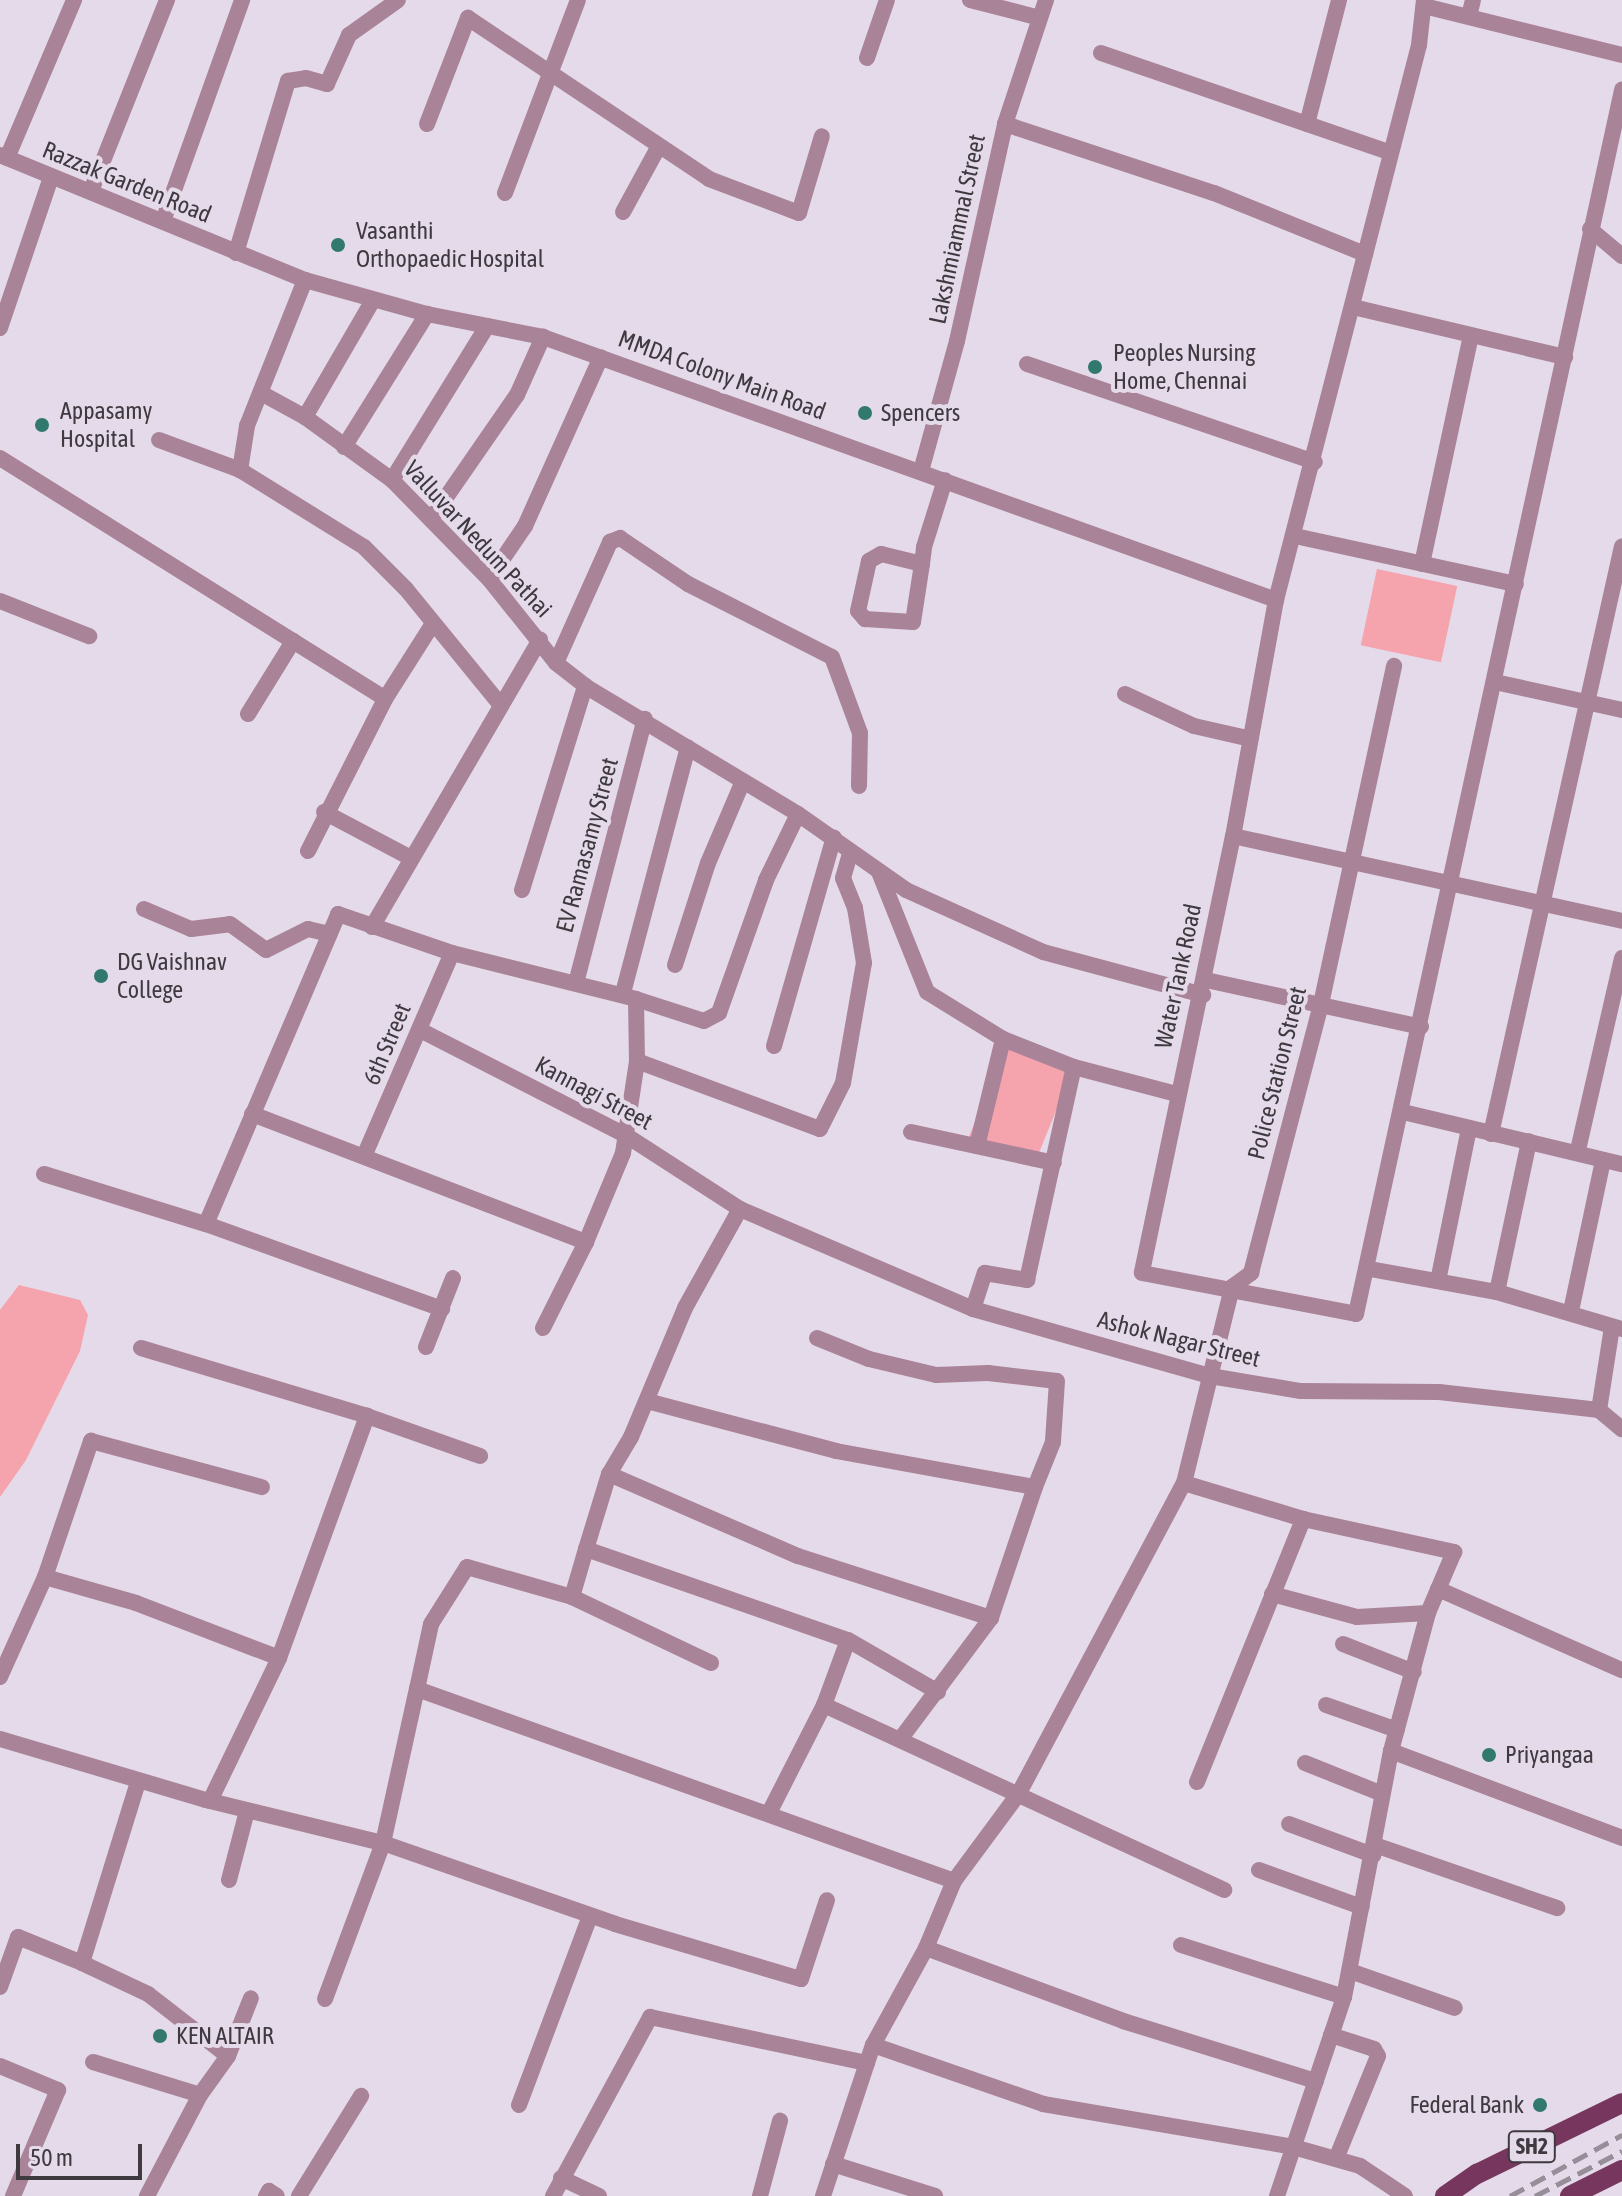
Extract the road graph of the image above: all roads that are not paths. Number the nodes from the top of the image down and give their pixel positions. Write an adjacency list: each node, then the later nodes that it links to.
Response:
1 (74, 0): 25 (street)
2 (167, 0): 27 (street)
3 (242, 0): 30 (street)
4 (398, 0): 32 (street)
5 (578, 0): 16 (street)
6 (887, 0): 15 (street)
7 (970, 0): 12 (street)
8 (1046, 0): 12 (street, Lakshmiammal Street)
9 (1339, 0): 21 (street)
10 (1424, 3): 11 (street); 24 (street, Water Tank Road)
11 (1471, 8): 14 (street)
12 (1040, 18): 20 (street, Lakshmiammal Street)
13 (1101, 53): 21 (street)
14 (1622, 55)
15 (867, 58)
16 (554, 73): 19 (street); 23 (street); 28 (street)
17 (1622, 90): 18 (street)
18 (1620, 117): 31 (street)
19 (427, 124)
20 (1005, 124): 33 (street); 54 (street, Lakshmiammal Street)
21 (1307, 124): 24 (street)
22 (822, 136): 23 (street)
23 (659, 146): 29 (street)
24 (1389, 152): 33 (street, Water Tank Road)
25 (3, 156): 26 (street, Razzak Garden Road)
26 (51, 177): 27 (street, Razzak Garden Road); 36 (street)
27 (91, 191): 30 (street, Razzak Garden Road)
28 (505, 193)
29 (623, 212)
30 (163, 221): 32 (street, Razzak Garden Road)
31 (1590, 229): 34 (street); 45 (street)
32 (236, 253): 35 (street, MMDA Colony Main Road)
33 (1365, 254): 38 (street, Water Tank Road)
34 (1622, 256)
35 (305, 280): 37 (street, MMDA Colony Main Road); 47 (street)
36 (7, 286): 41 (street)
37 (373, 300): 39 (street, MMDA Colony Main Road); 48 (street)
38 (1353, 307): 42 (street); 52 (street, Water Tank Road)
39 (427, 314): 40 (street, MMDA Colony Main Road); 50 (street)
40 (487, 326): 43 (street, MMDA Colony Main Road); 55 (street)
41 (0, 328)
42 (1471, 336): 45 (street); 61 (street)
43 (543, 337): 44 (street, MMDA Colony Main Road); 57 (street)
44 (601, 357): 54 (street, MMDA Colony Main Road); 62 (street)
45 (1565, 357): 63 (street)
46 (1027, 364): 52 (street)
47 (261, 393): 48 (street, Valluvar Nedum Pathai); 53 (street)
48 (305, 417): 50 (street, Valluvar Nedum Pathai)
49 (159, 440): 53 (street)
50 (344, 447): 55 (street, Valluvar Nedum Pathai)
51 (0, 458): 69 (street)
52 (1315, 462): 58 (street, Water Tank Road)
53 (240, 470): 66 (street)
54 (921, 471): 56 (street, MMDA Colony Main Road)
55 (392, 480): 57 (street, Valluvar Nedum Pathai)
56 (945, 480): 60 (street); 64 (street, MMDA Colony Main Road)
57 (431, 519): 62 (street, Valluvar Nedum Pathai)
58 (1295, 536): 61 (street); 64 (street, Water Tank Road)
59 (1622, 546): 76 (street)
60 (922, 564): 60 (street)
61 (1422, 564): 63 (street)
62 (489, 579): 68 (street, Valluvar Nedum Pathai)
63 (1516, 584): 72 (street)
64 (1276, 600): 81 (street, Water Tank Road)
65 (0, 601): 67 (street)
66 (432, 625): 75 (street); 77 (street)
67 (89, 636)
68 (540, 639): 70 (street, Valluvar Nedum Pathai); 77 (street)
69 (293, 641): 75 (street); 79 (street)
70 (556, 663): 73 (street, Valluvar Nedum Pathai); 84 (street)
71 (1394, 666): 92 (street, Police Station Street)
72 (1495, 682): 76 (street); 94 (street)
73 (585, 686): 80 (street, Valluvar Nedum Pathai); 95 (street)
74 (1125, 694): 81 (street)
75 (385, 699): 85 (street)
76 (1586, 701): 78 (street); 96 (street)
77 (499, 703): 91 (street)
78 (1622, 710)
79 (248, 714)
80 (645, 719): 82 (street, Valluvar Nedum Pathai); 104 (street, EV Ramasamy Street)
81 (1251, 739): 87 (street, Water Tank Road)
82 (688, 747): 83 (street, Valluvar Nedum Pathai); 106 (street)
83 (743, 781): 86 (street, Valluvar Nedum Pathai); 103 (street)
84 (859, 786)
85 (324, 812): 89 (street); 91 (street)
86 (798, 814): 88 (street, Valluvar Nedum Pathai); 106 (street)
87 (1233, 836): 92 (street); 105 (street, Water Tank Road)
88 (834, 837): 90 (street, Valluvar Nedum Pathai); 111 (street)
89 (308, 851)
90 (850, 854): 93 (street, Valluvar Nedum Pathai); 112 (street)
91 (411, 858): 99 (street)
92 (1349, 861): 94 (street); 107 (street, Police Station Street)
93 (879, 870): 105 (street, Valluvar Nedum Pathai); 110 (street)
94 (1451, 884): 96 (street); 108 (street)
95 (522, 890)
96 (1539, 903): 98 (street); 119 (street)
97 (144, 909): 100 (street)
98 (1622, 921)
99 (372, 927): 100 (street); 101 (street)
100 (329, 934): 116 (street)
101 (452, 953): 104 (street); 109 (street, 6th Street)
102 (1622, 958): 123 (street)
103 (675, 965)
104 (576, 983): 106 (street)
105 (1204, 987): 107 (street, Valluvar Nedum Pathai); 114 (street, Water Tank Road)
106 (629, 996): 112 (street)
107 (1321, 1004): 108 (street, Valluvar Nedum Pathai); 135 (street, Police Station Street)
108 (1421, 1027): 115 (street)
109 (420, 1030): 120 (street, Kannagi Street); 124 (street, 6th Street)
110 (1003, 1039): 113 (street); 122 (street)
111 (774, 1046)
112 (637, 1061): 120 (street)
113 (1074, 1067): 114 (street); 126 (street)
114 (1176, 1094): 135 (street, Water Tank Road)
115 (1403, 1112): 117 (street); 132 (street)
116 (252, 1114): 124 (street); 130 (street)
117 (1469, 1129): 119 (street); 134 (street)
118 (911, 1132): 122 (street)
119 (1491, 1134): 121 (street)
120 (627, 1136): 129 (street, Kannagi Street); 131 (street)
121 (1529, 1141): 123 (street); 136 (street)
122 (977, 1146): 126 (street)
123 (1578, 1150): 125 (street)
124 (365, 1154): 131 (street)
125 (1603, 1161): 127 (street); 139 (street)
126 (1054, 1163): 138 (street)
127 (1622, 1164)
128 (44, 1174): 130 (street)
129 (740, 1209): 138 (street, Ashok Nagar Street); 146 (street)
130 (206, 1224): 137 (street)
131 (586, 1242): 140 (street)
132 (1370, 1269): 134 (street); 135 (street)
133 (453, 1278): 137 (street)
134 (1438, 1281): 136 (street)
135 (1232, 1287): 145 (street)
136 (1497, 1292): 139 (street)
137 (442, 1309): 143 (street)
138 (973, 1309): 145 (street, Ashok Nagar Street)
139 (1571, 1311): 141 (street)
140 (543, 1328)
141 (1617, 1328): 147 (street)
142 (817, 1338): 154 (street)
143 (426, 1347)
144 (141, 1348): 148 (street)
145 (1210, 1376): 147 (street, Ashok Nagar Street); 152 (street)
146 (647, 1401): 151 (street); 154 (street)
147 (1599, 1410): 149 (street)
148 (367, 1416): 150 (street); 165 (street)
149 (1622, 1429)
150 (480, 1456)
151 (609, 1474): 156 (street); 162 (street)
152 (1184, 1483): 155 (street); 181 (street)
153 (262, 1487): 157 (street)
154 (1035, 1487): 162 (street)
155 (1303, 1519): 158 (street); 159 (street)
156 (586, 1549): 160 (street); 163 (street)
157 (45, 1577): 165 (street); 169 (street)
158 (1438, 1589): 161 (street); 167 (street)
159 (1272, 1594): 161 (street); 180 (street)
160 (572, 1597): 166 (street); 170 (street)
161 (1428, 1613): 168 (street)
162 (991, 1618): 171 (street)
163 (848, 1640): 171 (street); 172 (street)
164 (1343, 1644): 168 (street)
165 (279, 1658): 183 (street)
166 (711, 1663)
167 (1622, 1670)
168 (1414, 1672): 174 (street)
169 (0, 1677)
170 (417, 1689): 185 (street); 188 (street)
171 (938, 1692): 175 (street)
172 (824, 1705): 175 (street); 185 (street)
173 (1326, 1705): 174 (street)
174 (1397, 1730): 177 (street)
175 (902, 1737): 181 (street)
176 (0, 1739): 179 (street)
177 (1391, 1751): 182 (street); 187 (street)
178 (1305, 1763): 182 (street)
179 (138, 1782): 183 (street); 200 (street)
180 (1197, 1782)
181 (1019, 1793): 192 (street); 193 (street)
182 (1380, 1793): 189 (street)
183 (210, 1801): 184 (street)
184 (247, 1811): 188 (street); 191 (street)
185 (769, 1813): 192 (street)
186 (1289, 1824): 189 (street)
187 (1622, 1838)
188 (383, 1843): 197 (street); 205 (street)
189 (1374, 1850): 195 (street); 196 (street)
190 (1259, 1870): 195 (street)
191 (229, 1880)
192 (954, 1881): 199 (street)
193 (1224, 1890)
194 (827, 1900): 197 (street)
195 (1362, 1907): 201 (street)
196 (1557, 1908)
197 (590, 1916): 217 (street)
198 (1181, 1945): 203 (street)
199 (926, 1948): 208 (street); 213 (street)
200 (82, 1963): 202 (street); 209 (street)
201 (1350, 1971): 203 (street); 206 (street)
202 (0, 1987)
203 (1344, 1997): 207 (street)
204 (251, 1998): 209 (street)
205 (325, 1999)
206 (1455, 2008)
207 (1331, 2035): 213 (street); 220 (street)
208 (873, 2045): 211 (street); 219 (street)
209 (228, 2056): 214 (street)
210 (93, 2062): 214 (street)
211 (867, 2063): 221 (street); 223 (street)
212 (0, 2066): 224 (street)
213 (1316, 2081): 219 (street)
214 (200, 2095): 225 (street)
215 (361, 2096): 228 (street)
216 (1622, 2103): 236 (main road, SH2)
217 (519, 2105)
218 (780, 2121): 231 (street)
219 (1290, 2146): 220 (street); 234 (street)
220 (1336, 2159): 235 (street)
221 (833, 2164): 232 (street); 233 (street)
222 (1622, 2170): 237 (main road, SH2)
223 (561, 2178): 229 (street); 230 (street)
224 (13, 2196)
225 (147, 2196)
226 (266, 2196): 227 (street)
227 (277, 2196)
228 (299, 2196)
229 (553, 2196)
230 (599, 2196)
231 (760, 2196)
232 (823, 2196)
233 (935, 2196)
234 (1277, 2196)
235 (1405, 2196)
236 (1445, 2196)
237 (1570, 2196)

